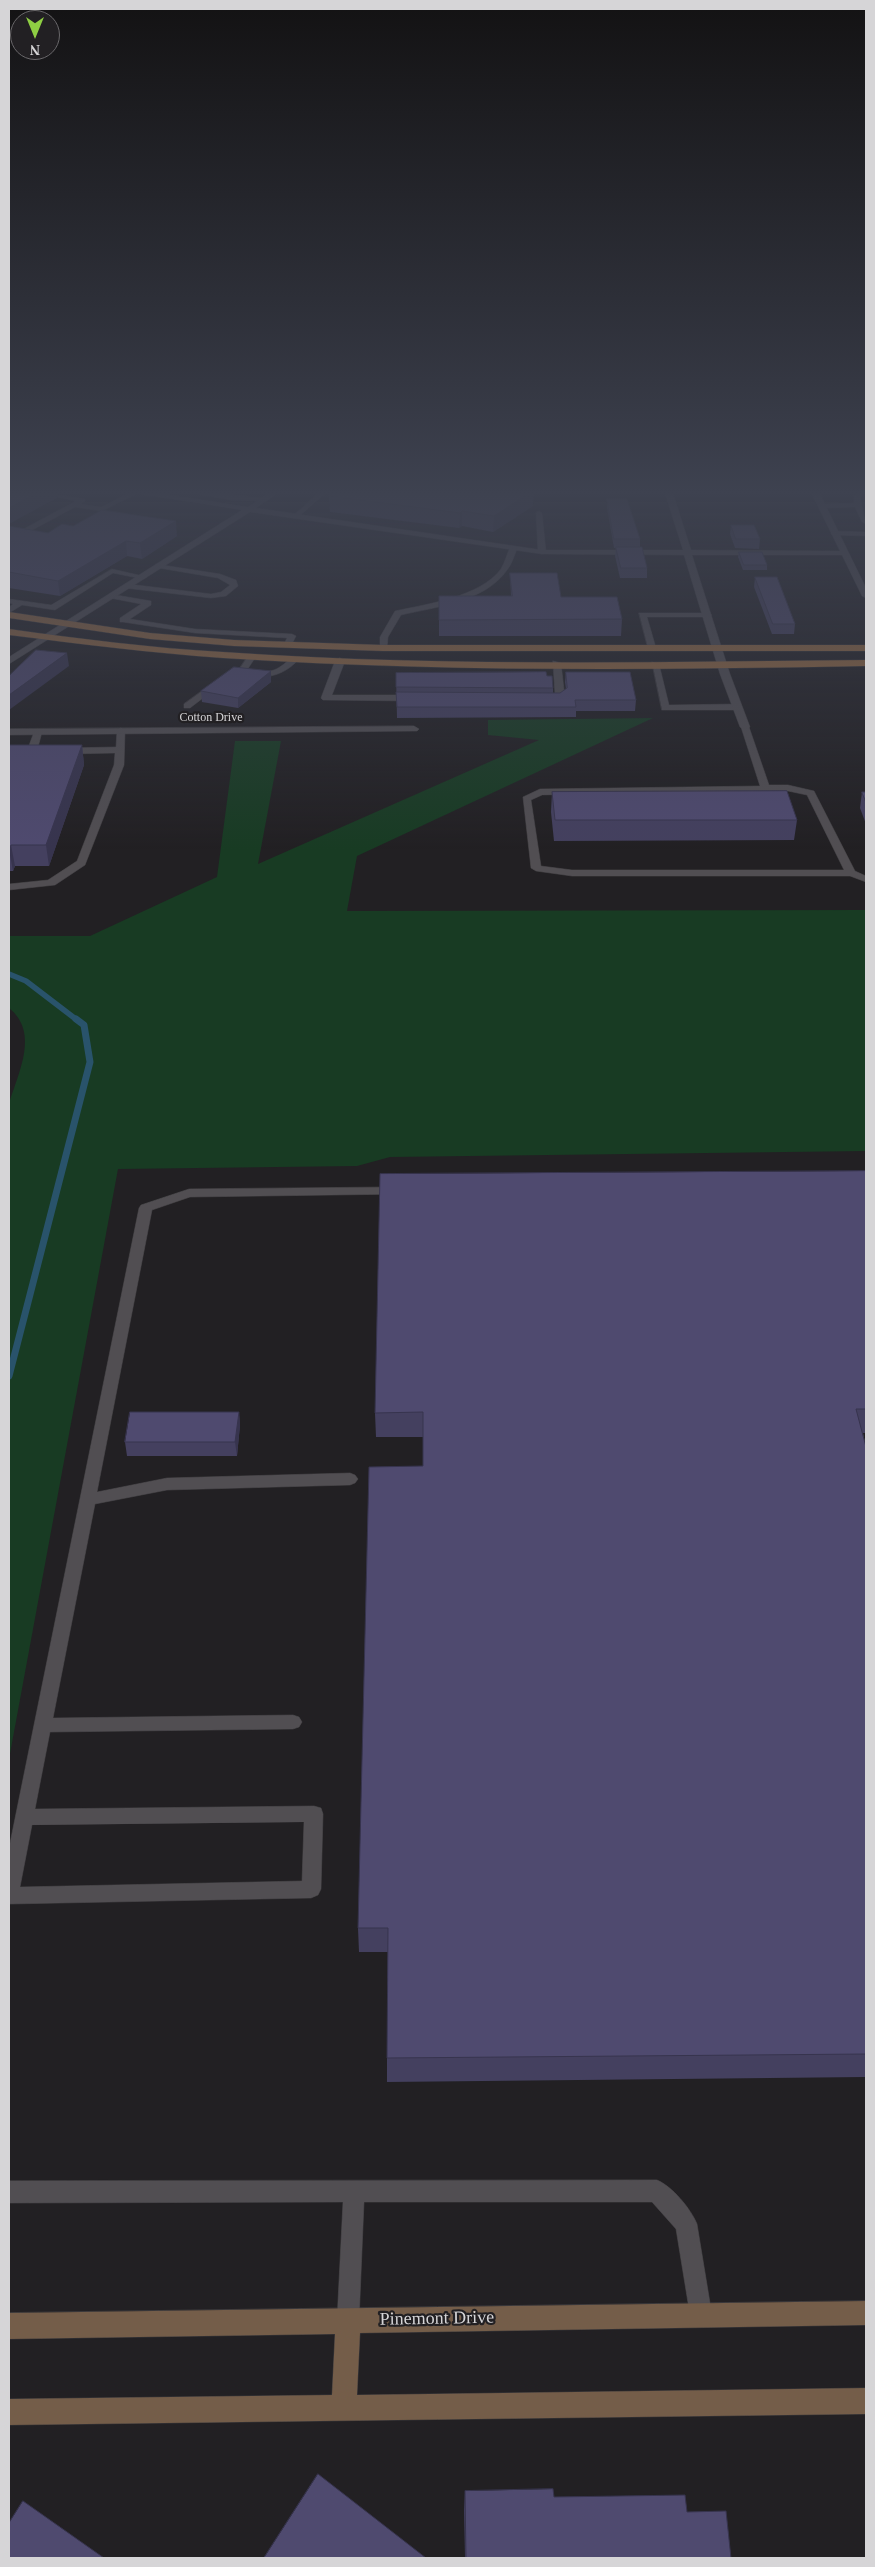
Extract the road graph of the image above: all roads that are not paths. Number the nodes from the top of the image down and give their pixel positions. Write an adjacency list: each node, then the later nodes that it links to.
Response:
1 (91, 610): 7 (street)
2 (138, 610): 10 (lane)
3 (415, 610): 11 (lane)
4 (707, 610): 5 (street)
5 (708, 614): 12 (lane); 13 (street)
6 (9, 615): 7 (main road)
7 (68, 624): 9 (street); 10 (main road)
8 (9, 632): 9 (main road)
9 (47, 637): 15 (main road); 17 (street)
10 (288, 644): 11 (main road)
11 (383, 648): 12 (main road); 19 (main road)
12 (652, 648): 13 (main road)
13 (718, 648): 14 (main road); 23 (street)
14 (866, 648)
15 (251, 658): 16 (main road); 24 (lane)
16 (295, 660): 18 (main road); 24 (lane)
17 (9, 661)
18 (340, 661): 19 (main road); 25 (street)
19 (380, 663): 20 (main road)
20 (556, 663): 22 (main road); 26 (street)
21 (866, 663): 23 (main road)
22 (655, 664): 23 (main road); 28 (lane)
23 (722, 664): 28 (street)
24 (243, 672): 27 (lane)
25 (423, 698)
26 (531, 698)
27 (187, 706)
28 (738, 707): 29 (street)
29 (745, 727): 35 (lane)
30 (414, 729): 31 (street, Cotton Drive)
31 (121, 731): 33 (street, Cotton Drive); 34 (lane)
32 (9, 732): 33 (street, Cotton Drive)
33 (38, 732): 34 (lane)
34 (120, 750): 38 (lane)
35 (766, 789): 36 (lane); 36 (lane)
36 (850, 873): 37 (lane)
37 (866, 879)
38 (9, 887)
39 (408, 1191): 41 (lane)
40 (350, 1479): 41 (lane)
41 (88, 1500): 43 (lane)
42 (294, 1722): 43 (lane)
43 (44, 1725): 44 (lane)
44 (24, 1817): 45 (lane); 45 (lane)
45 (9, 1895)
46 (9, 2192): 47 (lane)
47 (354, 2192): 49 (lane); 50 (lane)
48 (866, 2313): 49 (main road, Pinemont Drive)
49 (701, 2315): 50 (main road, Pinemont Drive)
50 (348, 2320): 51 (main road, Pinemont Drive); 53 (main road)
51 (9, 2326)
52 (866, 2401): 53 (main road)
53 (344, 2409): 54 (main road)
54 (9, 2412)

